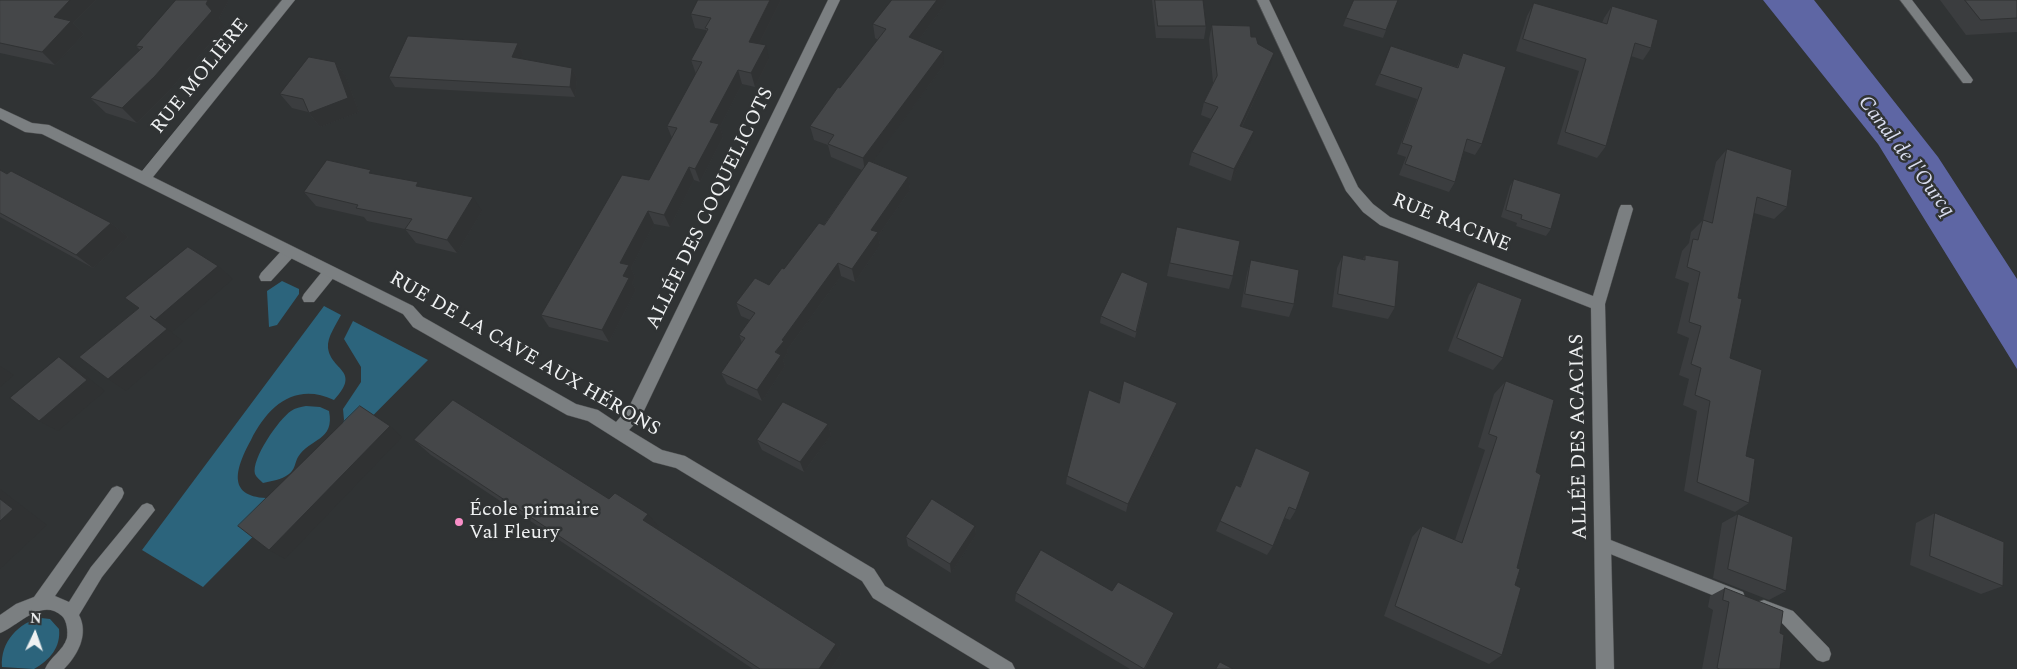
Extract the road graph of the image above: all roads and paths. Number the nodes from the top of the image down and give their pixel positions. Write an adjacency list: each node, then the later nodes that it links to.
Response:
1 (289, 0): 7 (street, RUE MOLIÈRE)
2 (834, 0): 14 (street, ALLÉE DES COQUELICOTS)
3 (1263, 0): 13 (street, RUE RACINE)
4 (1906, 0): 5 (lane)
5 (1968, 80)
6 (0, 113): 7 (street, RUE DE LA CAVE AUX HÉRONS)
7 (144, 179): 9 (street, RUE DE LA CAVE AUX HÉRONS)
8 (1626, 209): 13 (street, ALLÉE DES ACACIAS)
9 (289, 252): 10 (street, RUE DE LA CAVE AUX HÉRONS); 11 (lane)
10 (330, 272): 12 (lane); 14 (street, RUE DE LA CAVE AUX HÉRONS)
11 (266, 277)
12 (309, 298)
13 (1598, 304): 17 (street, ALLÉE DES ACACIAS)
14 (618, 431): 23 (street, RUE DE LA CAVE AUX HÉRONS)
15 (117, 493): 18 (lane)
16 (147, 510): 19 (lane)
17 (1603, 544): 21 (lane); 24 (street, ALLÉE DES ACACIAS)
18 (40, 602): 19 (lane); 20 (lane)
19 (72, 613): 22 (lane)
20 (0, 625)
21 (1823, 654)
22 (53, 669)
23 (1006, 669)
24 (1604, 669)

